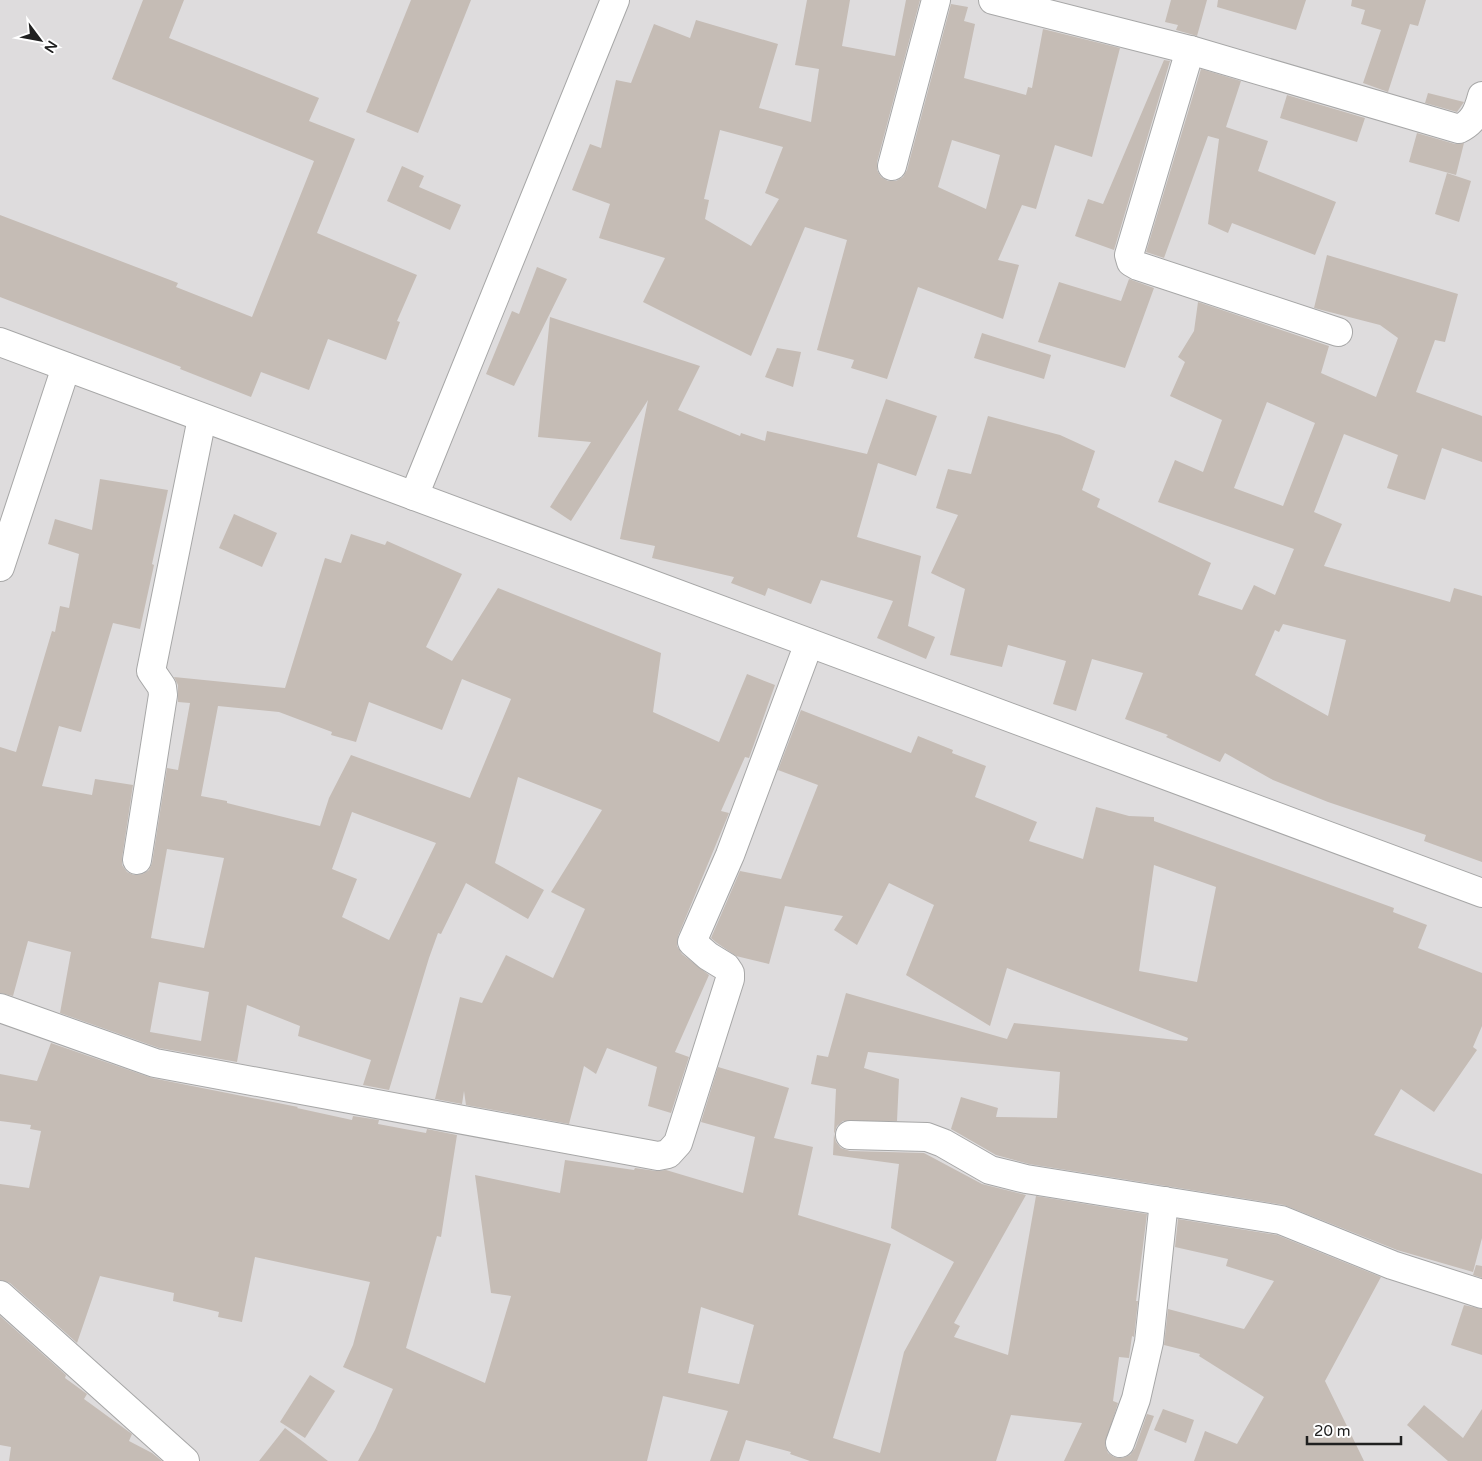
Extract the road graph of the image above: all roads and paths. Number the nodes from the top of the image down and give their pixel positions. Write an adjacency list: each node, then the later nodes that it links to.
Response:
1 (615, 0): 11 (street)
2 (936, 0): 6 (street)
3 (993, 0): 4 (street)
4 (1190, 50): 5 (street); 7 (street)
5 (1482, 96)
6 (892, 166)
7 (1338, 332)
8 (0, 342): 9 (street)
9 (66, 367): 10 (street); 12 (street)
10 (202, 418): 11 (street); 14 (street)
11 (414, 496): 13 (street)
12 (0, 567)
13 (809, 643): 15 (street); 16 (street)
14 (138, 860)
15 (1482, 893)
16 (0, 1008)
17 (850, 1136): 18 (street)
18 (1164, 1201): 19 (street); 21 (street)
19 (1482, 1294)
20 (0, 1295): 22 (street)
21 (1120, 1443)
22 (185, 1461)

